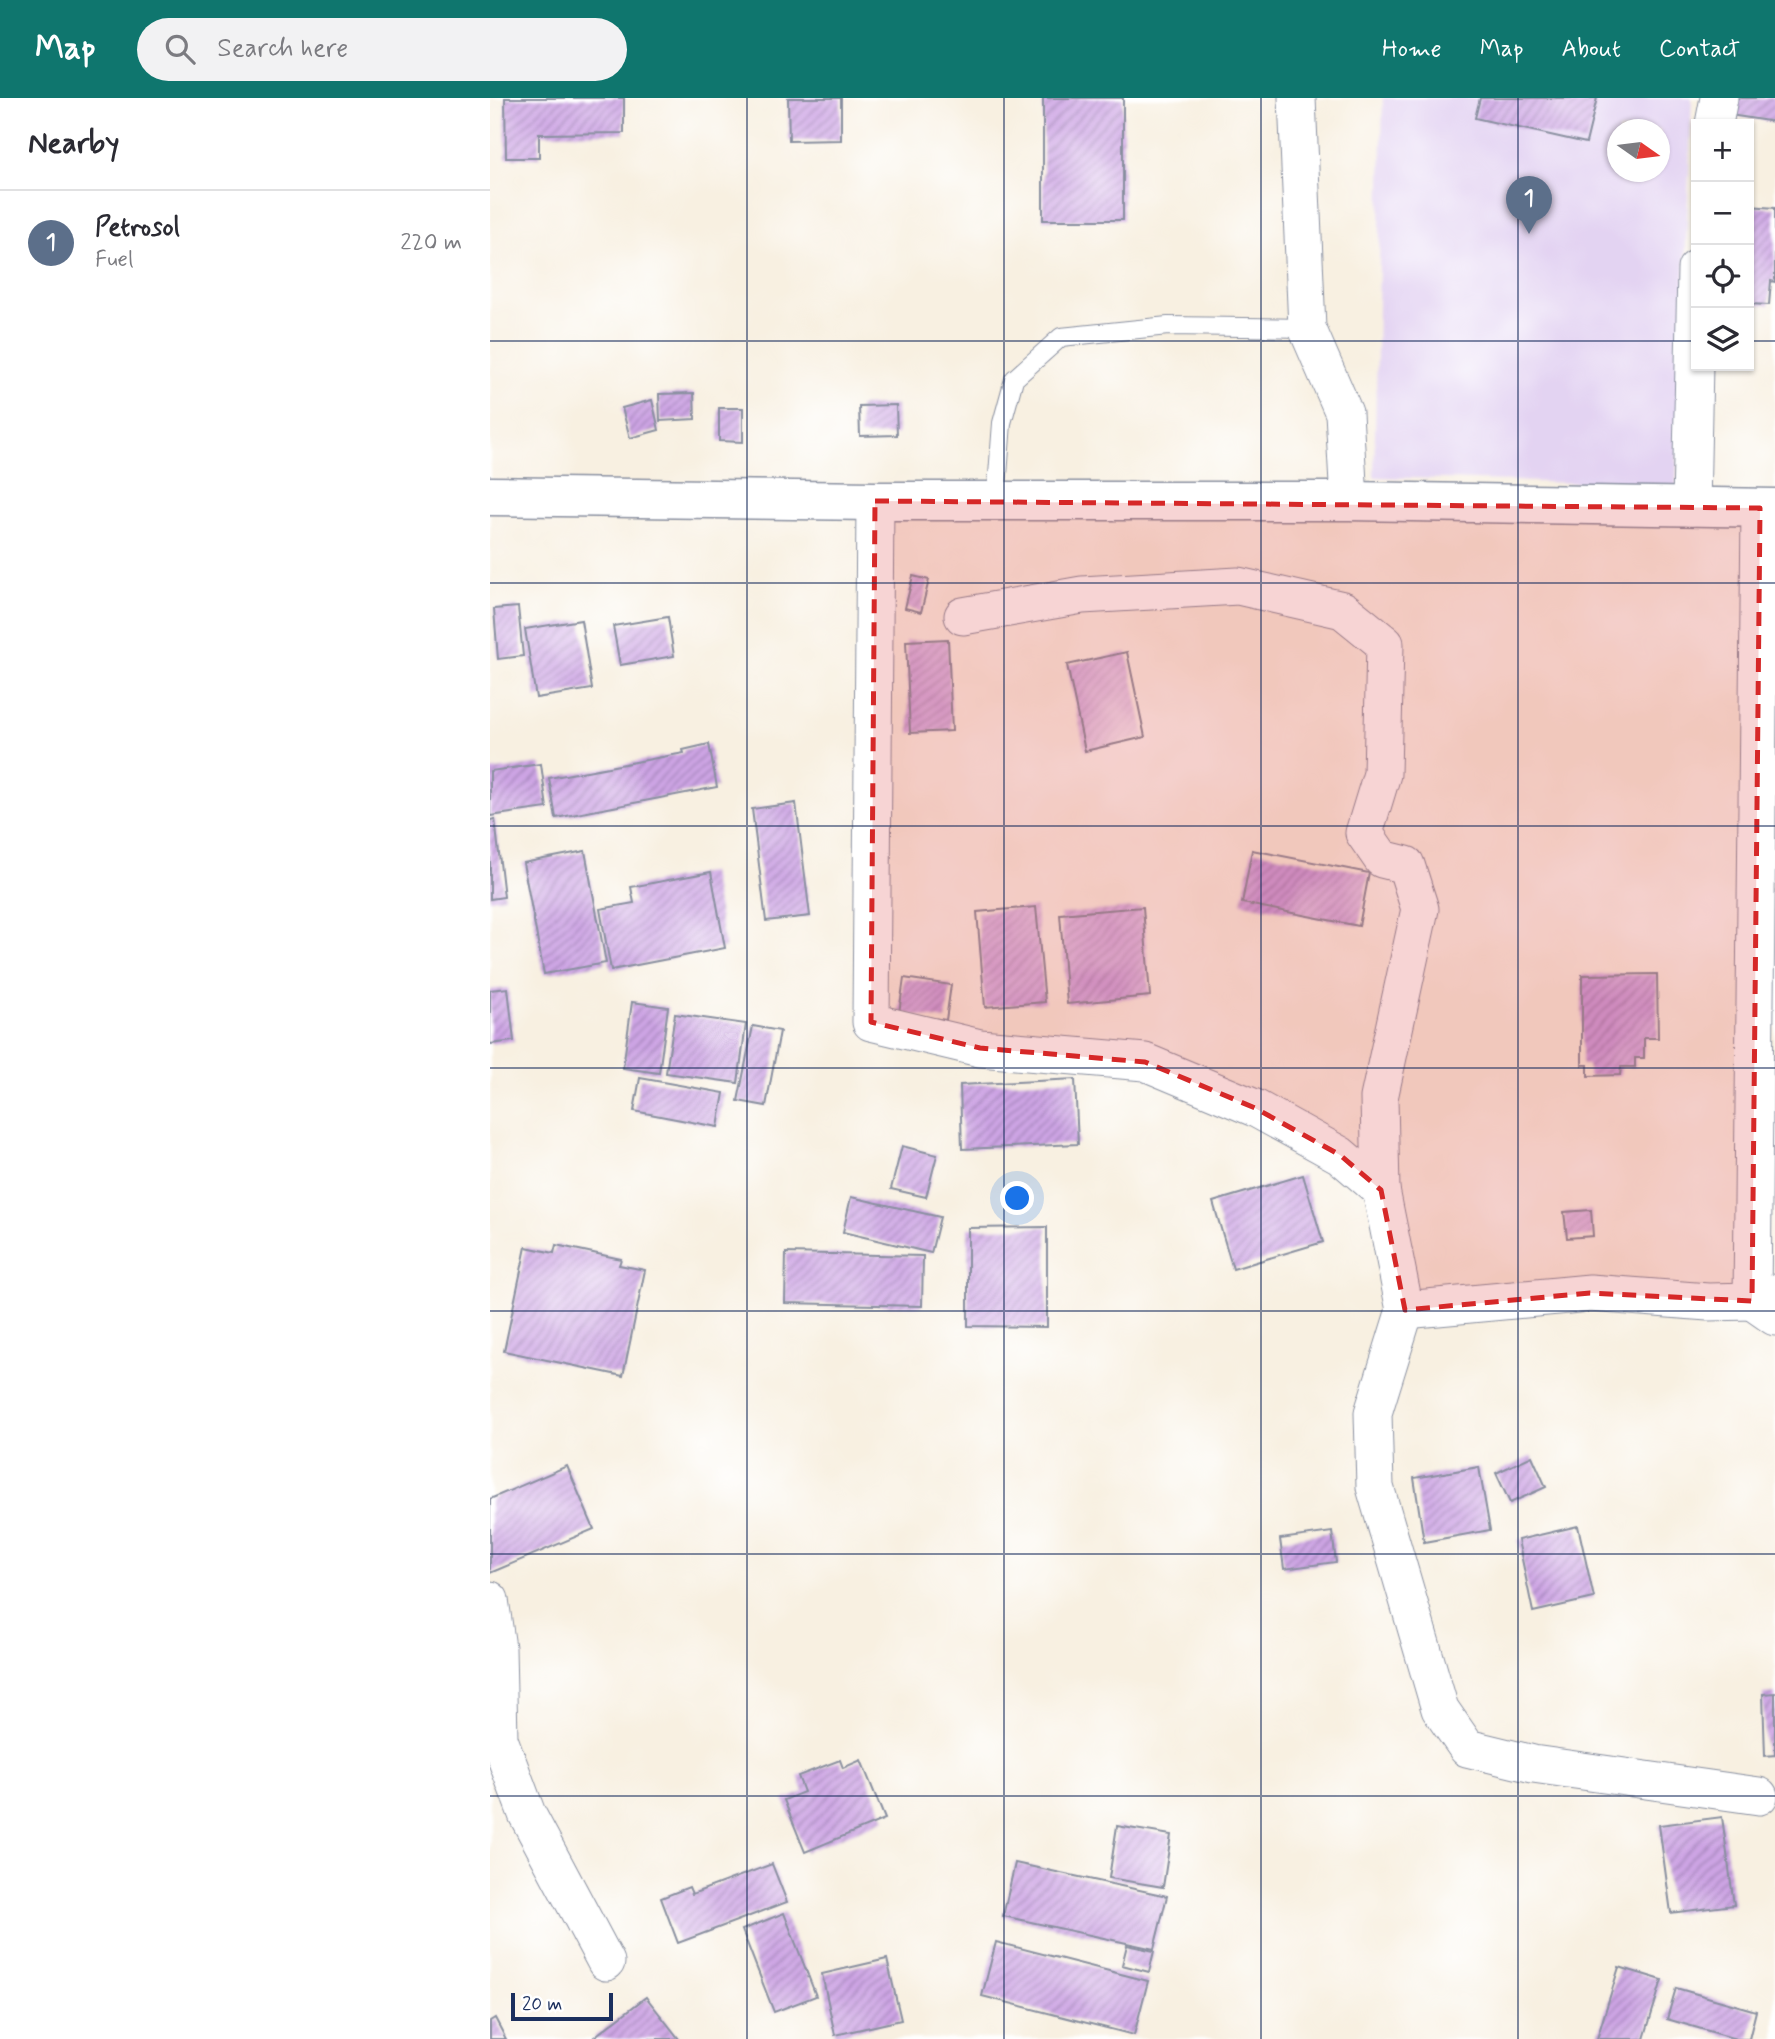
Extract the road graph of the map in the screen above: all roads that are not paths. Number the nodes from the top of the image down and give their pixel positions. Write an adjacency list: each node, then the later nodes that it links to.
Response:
1 (1297, 98): 5 (street)
2 (1718, 98): 3 (street)
3 (1715, 119)
4 (1695, 308): 10 (street)
5 (1307, 328): 8 (lane); 9 (street)
6 (490, 496): 7 (highway)
7 (875, 501): 8 (highway); 13 (street)
8 (996, 501): 9 (highway)
9 (1349, 501): 10 (highway)
10 (1691, 507): 11 (highway)
11 (1768, 508): 14 (street)
12 (964, 616): 13 (street)
13 (1381, 1190): 15 (street)
14 (1768, 1304): 15 (street)
15 (1405, 1310): 17 (street)
16 (490, 1600): 18 (street)
17 (1759, 1796)
18 (607, 1962)

